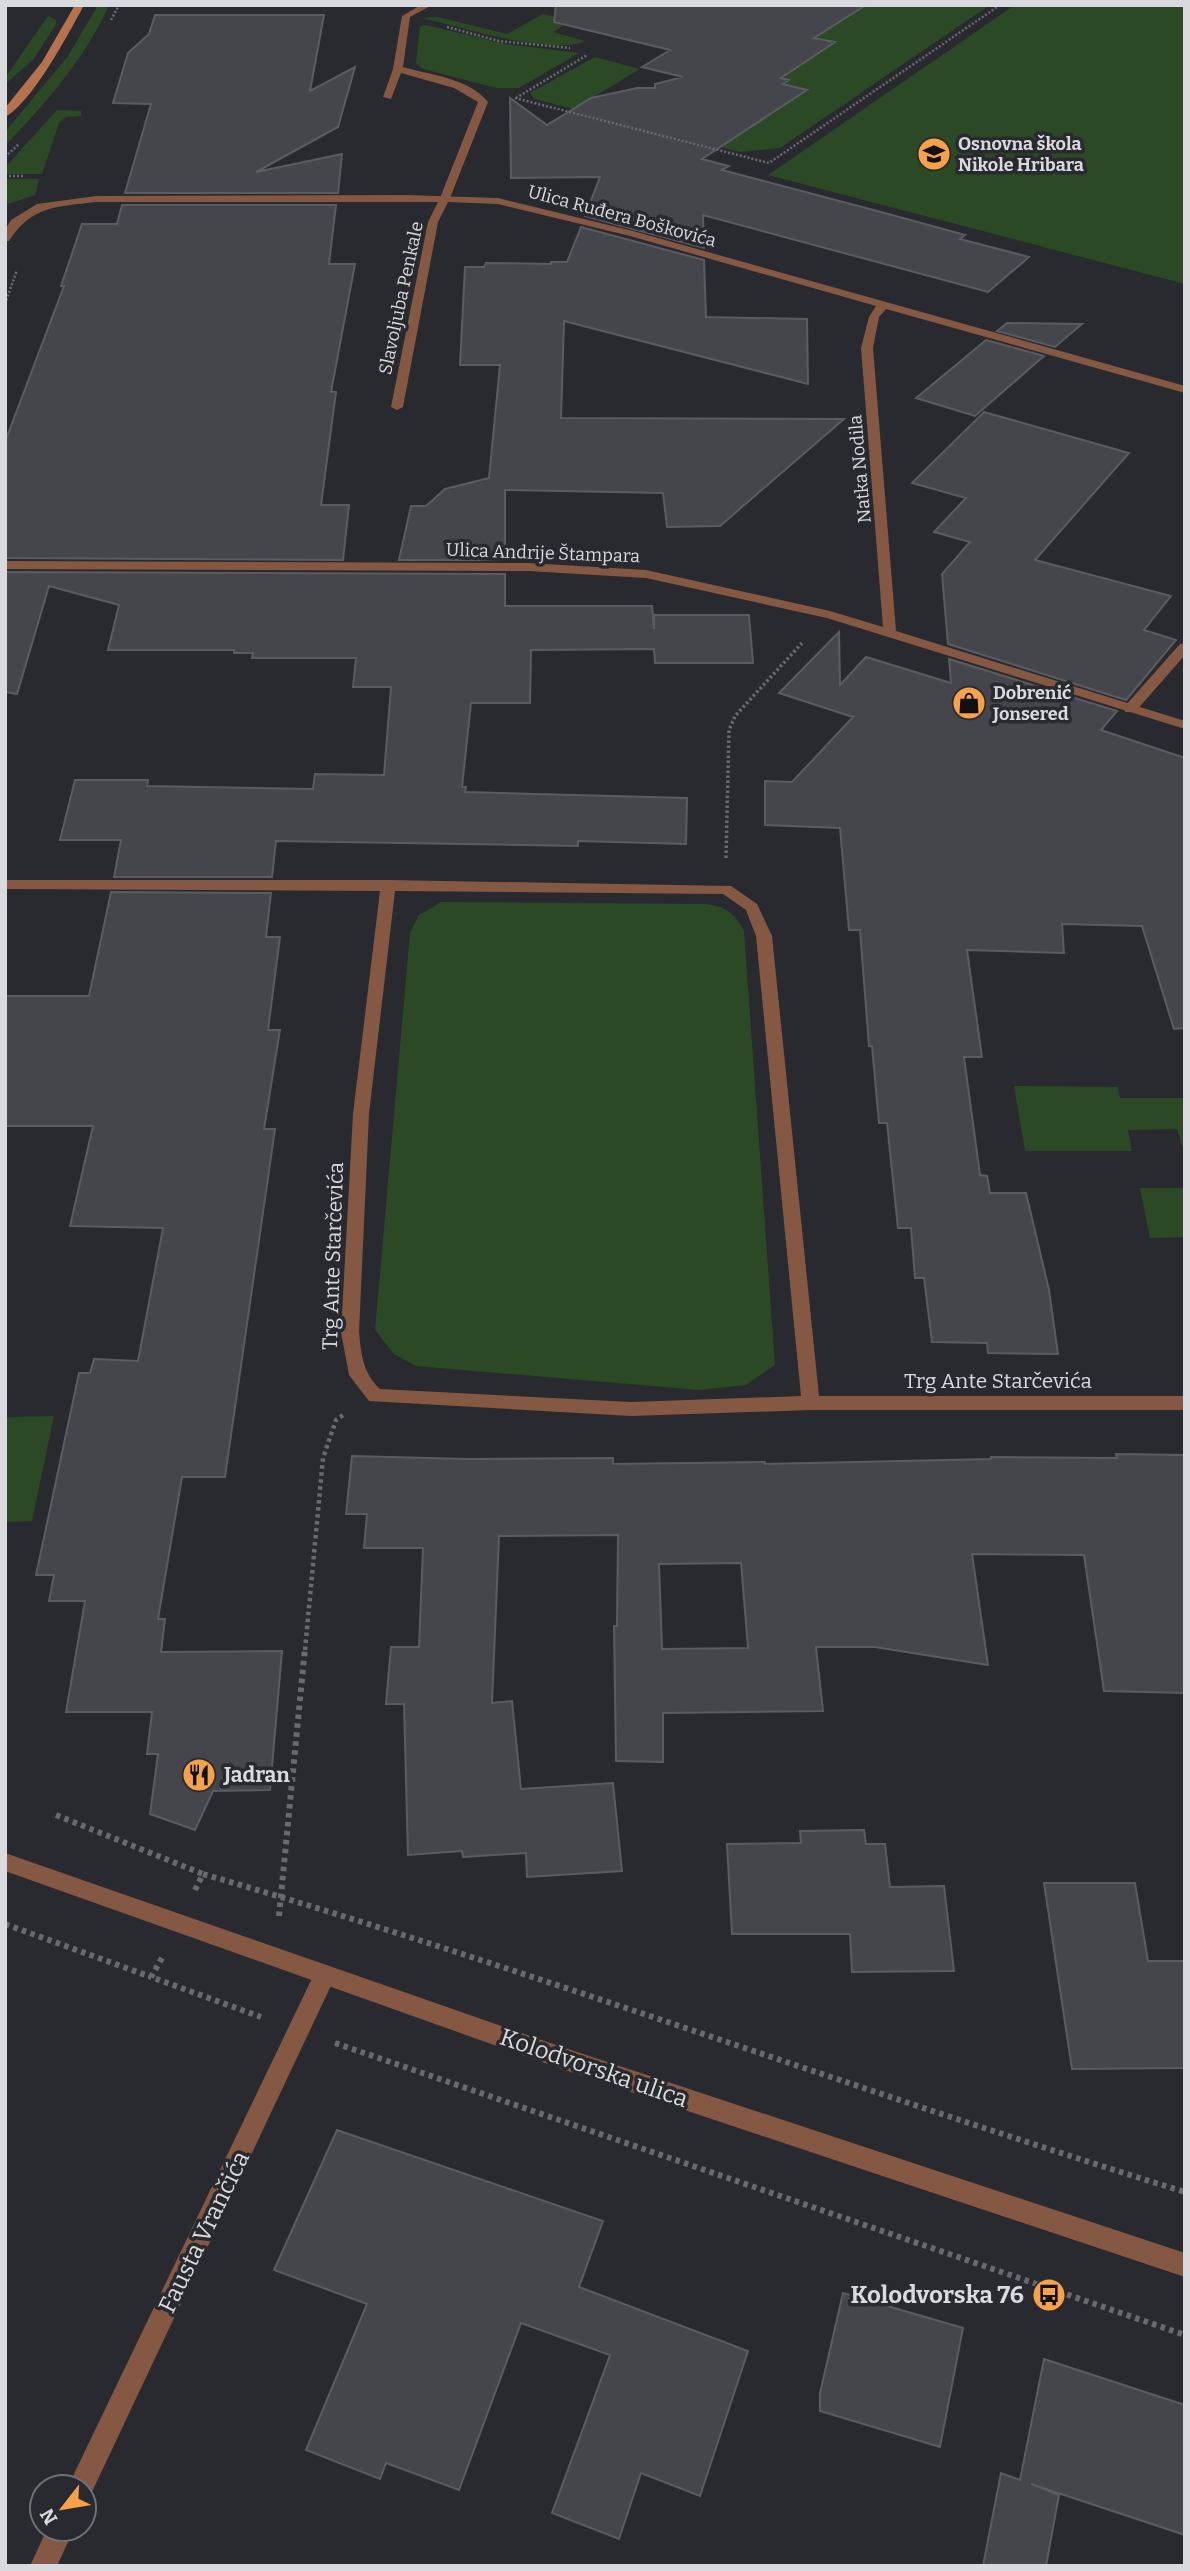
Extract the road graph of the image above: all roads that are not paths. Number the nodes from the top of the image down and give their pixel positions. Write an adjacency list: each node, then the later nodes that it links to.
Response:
1 (80, 5): 6 (main road)
2 (428, 5): 3 (street)
3 (406, 11): 4 (street)
4 (398, 69): 5 (street); 7 (street, Slavoljuba Penkale)
5 (387, 97)
6 (5, 114)
7 (445, 198): 8 (street, Ulica Ruđera Boškovića); 9 (street, Ulica Ruđera Boškovića); 11 (street, Slavoljuba Penkale)
8 (5, 239)
9 (883, 305): 10 (street, Ulica Ruđera Boškovića); 13 (street, Natka Nodila)
10 (1185, 390)
11 (397, 407)
12 (5, 565): 13 (street, Ulica Andrije Štampara)
13 (890, 634): 15 (street, Ulica Andrije Štampara)
14 (1185, 647): 15 (street)
15 (1130, 709): 16 (street, Ulica Andrije Štampara)
16 (1185, 725)
17 (5, 884): 18 (street)
18 (388, 885): 19 (street); 19 (street, Trg Ante Starčevića)
19 (811, 1403): 20 (street, Trg Ante Starčevića)
20 (1185, 1403)
21 (5, 1862): 22 (street, Kolodvorska ulica)
22 (325, 1975): 23 (street, Kolodvorska ulica); 24 (street, Fausta Vrančića)
23 (1185, 2265)
24 (88, 2473)
25 (54, 2543): 26 (street)
26 (43, 2566)

